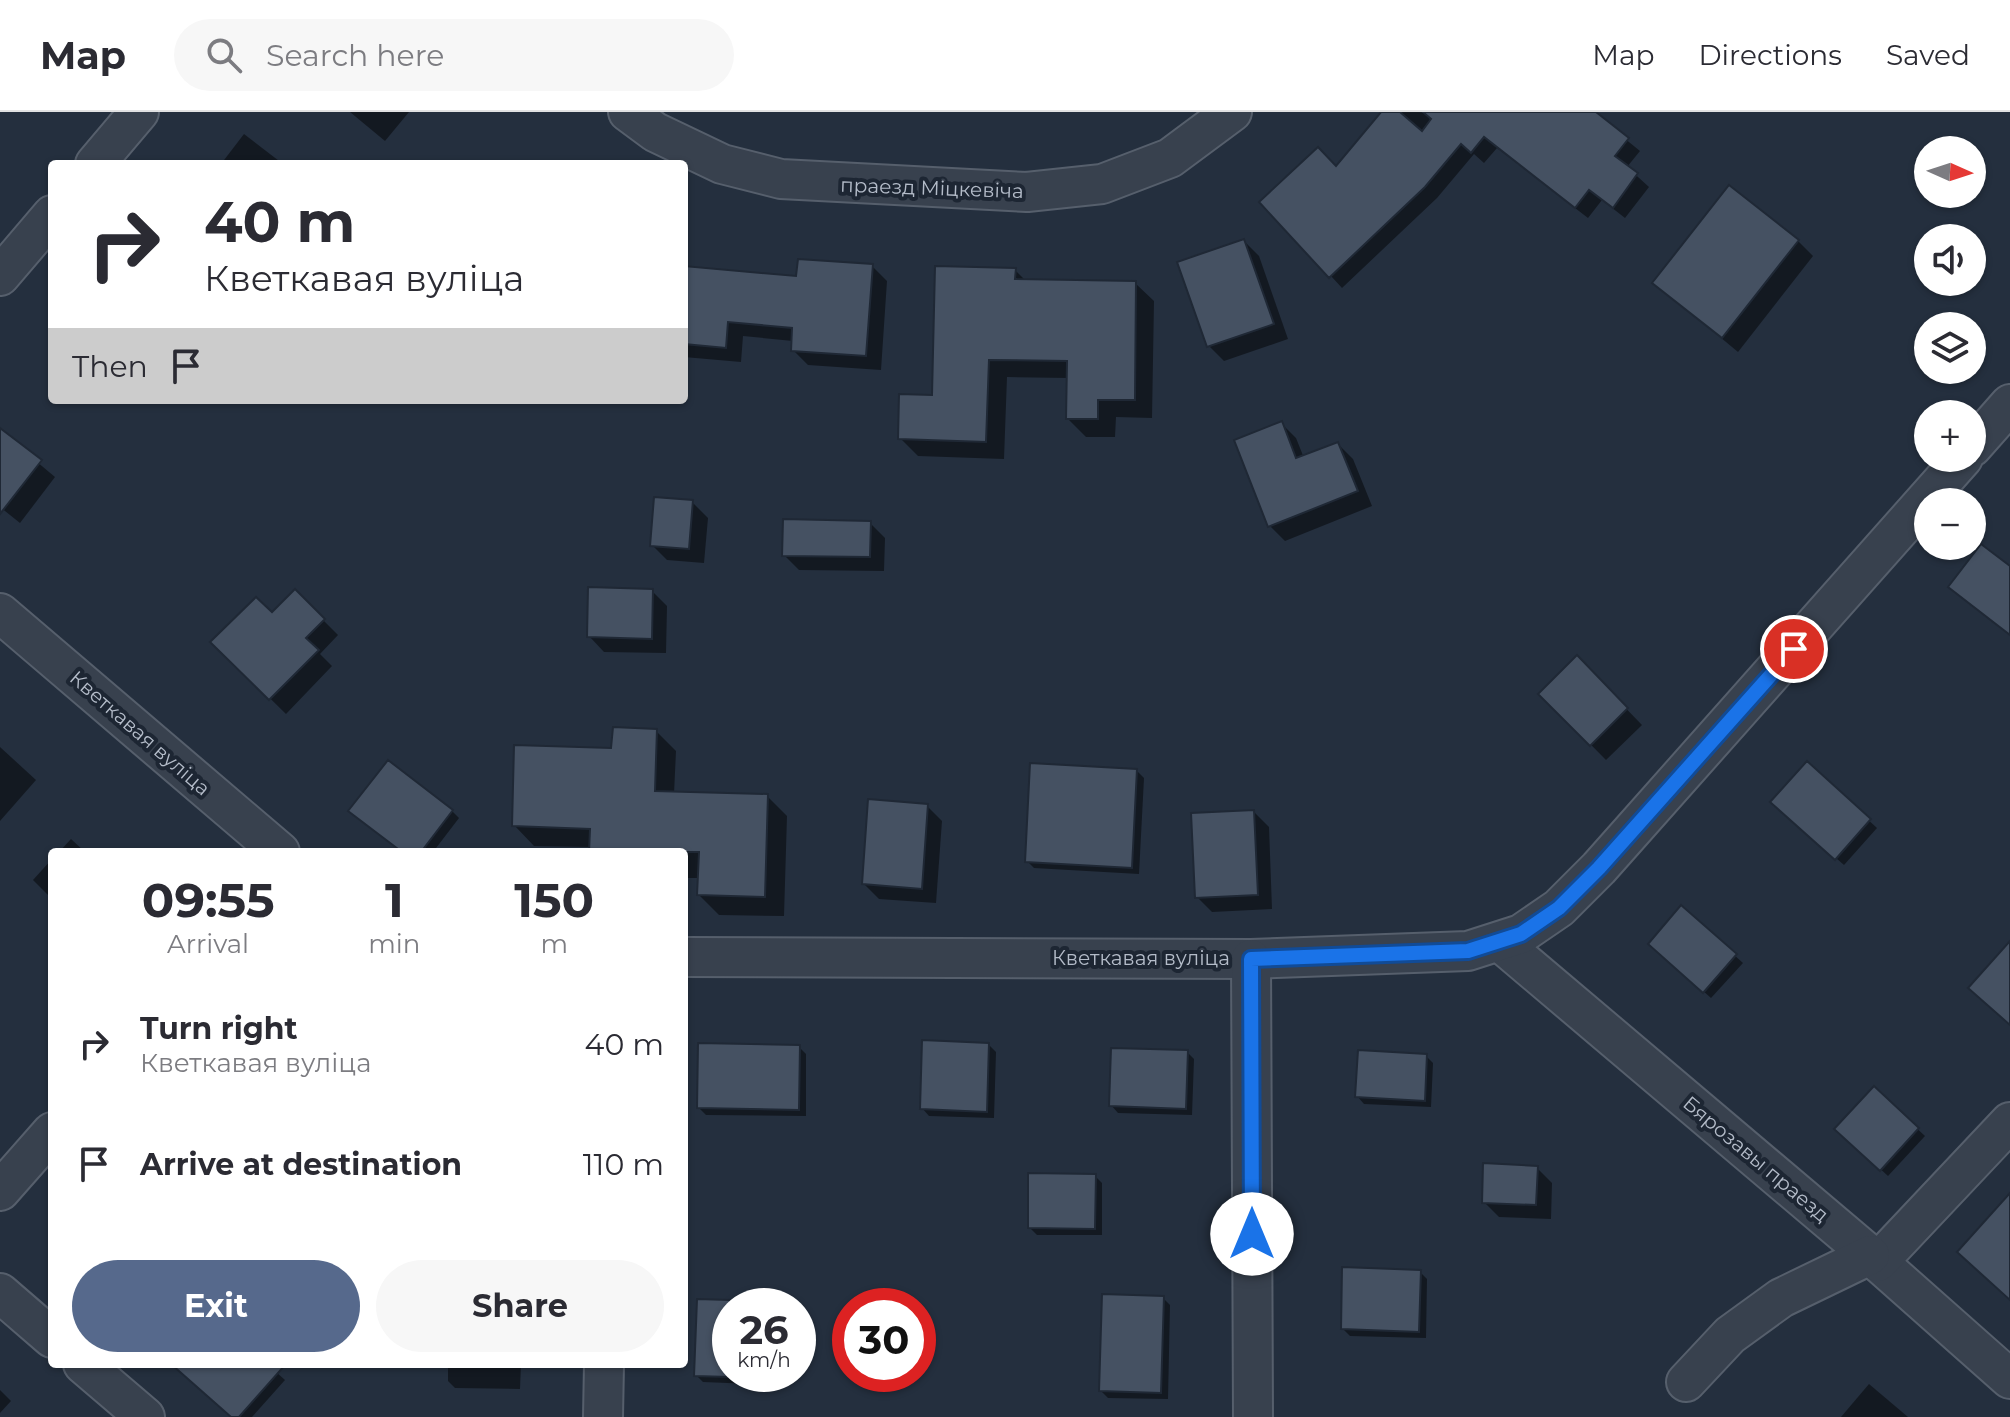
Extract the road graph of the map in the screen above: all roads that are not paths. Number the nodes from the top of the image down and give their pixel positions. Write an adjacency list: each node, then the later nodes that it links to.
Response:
1 (139, 112): 4 (street)
2 (628, 112): 3 (street, праезд Міцкевіча)
3 (1232, 112)
4 (98, 160)
5 (48, 220): 6 (street)
6 (0, 276)
7 (2010, 404): 8 (street)
8 (1986, 431)
9 (1951, 472): 12 (street, Кветкавая вуліца)
10 (0, 613): 11 (street, Кветкавая вуліца)
11 (272, 848)
12 (1500, 942): 14 (street, Кветкавая вуліца); 18 (street, Бярозавы праезд)
13 (688, 957): 14 (street, Кветкавая вуліца)
14 (1251, 959): 27 (street)
15 (2010, 1122): 18 (street)
16 (48, 1137): 17 (street)
17 (0, 1191)
18 (1874, 1258): 23 (street, Бярозавы праезд); 24 (street)
19 (0, 1293): 20 (street)
20 (48, 1335)
21 (88, 1368): 25 (street)
22 (604, 1368): 26 (street)
23 (2010, 1379)
24 (1686, 1382)
25 (145, 1417)
26 (603, 1417)
27 (1253, 1417)

